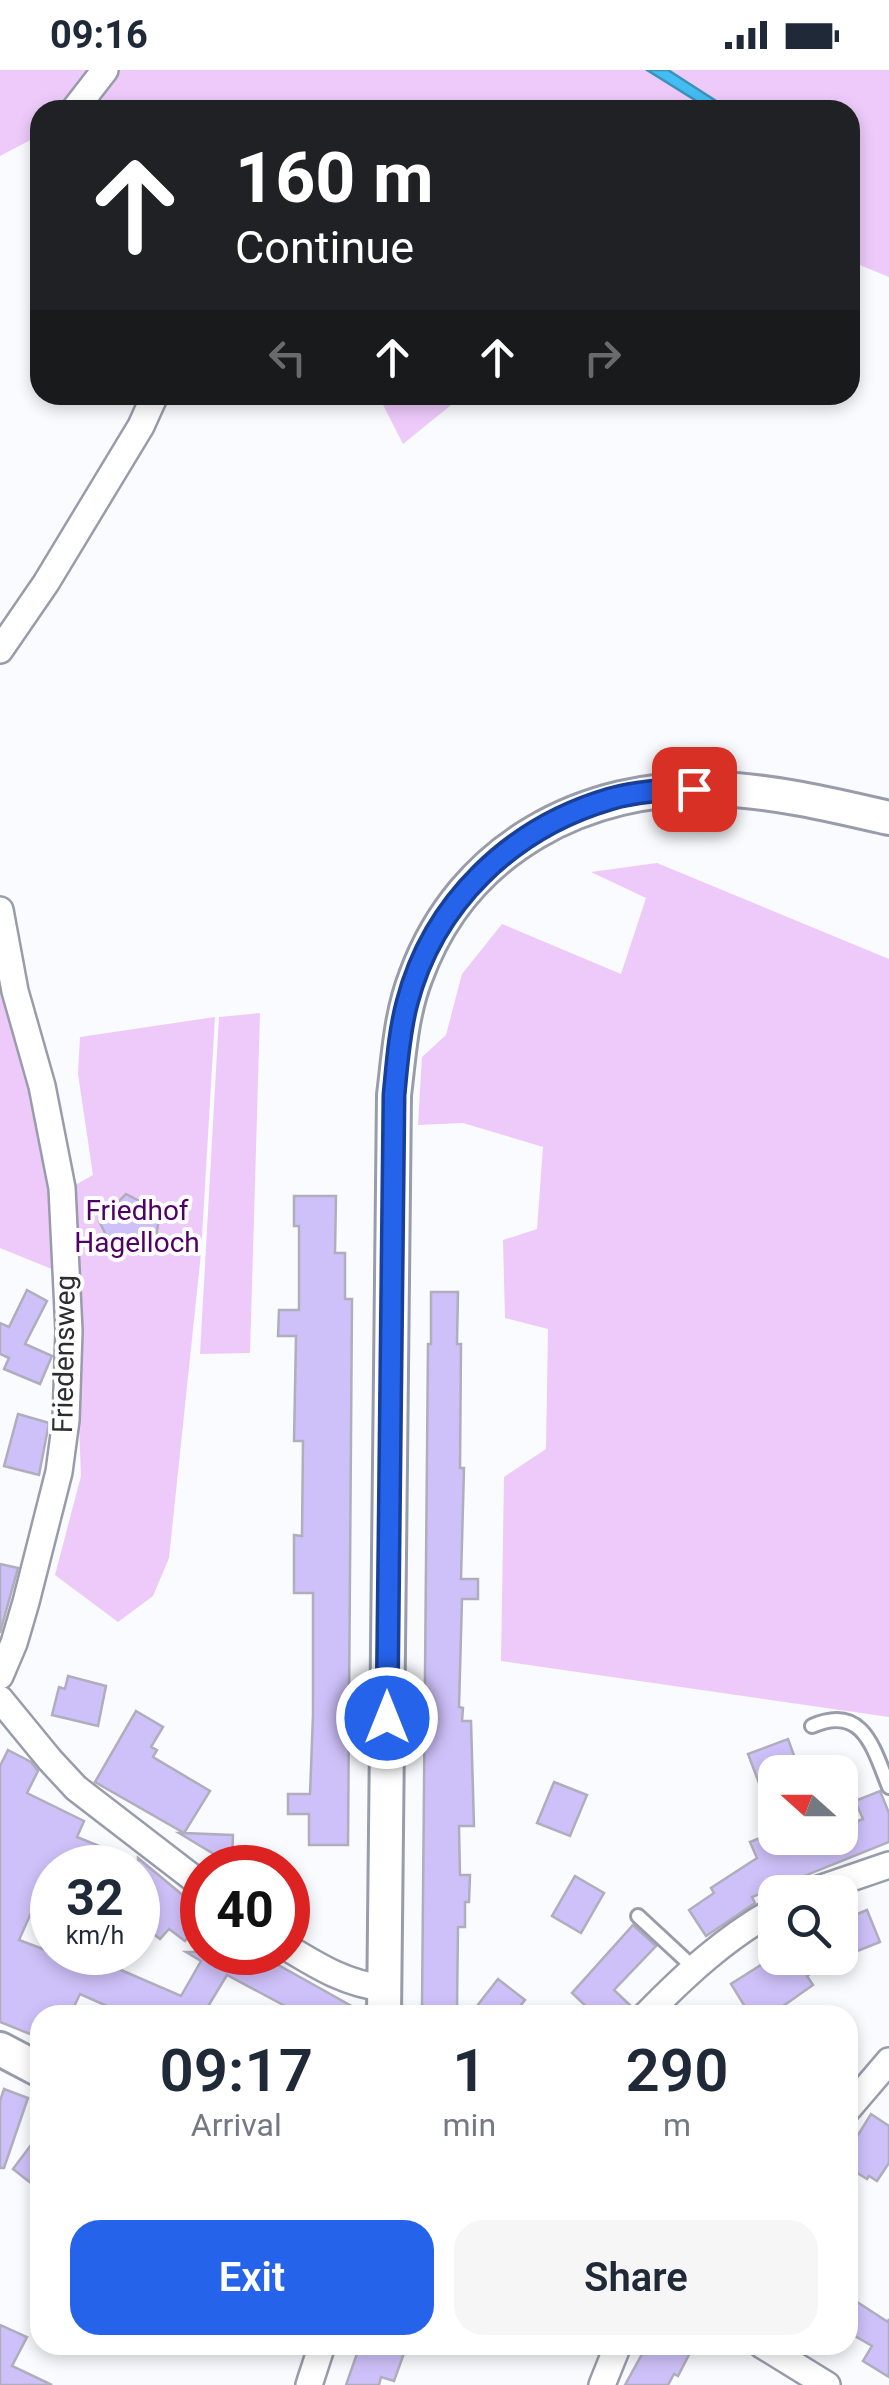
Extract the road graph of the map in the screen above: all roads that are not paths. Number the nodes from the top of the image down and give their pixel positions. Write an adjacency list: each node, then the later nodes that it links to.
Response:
1 (104, 70): 2 (street)
2 (82, 100)
3 (150, 405): 4 (street)
4 (0, 650)
5 (889, 818): 18 (street)
6 (0, 910): 7 (street, Friedensweg)
7 (0, 1676)
8 (3, 1714): 12 (street)
9 (812, 1726): 10 (lane)
10 (889, 1787)
11 (889, 1865): 13 (street)
12 (180, 1868)
13 (858, 1876)
14 (638, 1916): 17 (lane)
15 (758, 1920): 17 (street)
16 (310, 1961): 18 (street)
17 (693, 1968): 19 (street)
18 (384, 2001)
19 (656, 2005)
20 (0, 2049): 22 (street)
21 (889, 2061): 23 (street)
22 (30, 2065)
23 (858, 2097)
24 (319, 2355): 27 (street)
25 (614, 2355): 28 (street)
26 (778, 2355): 29 (street)
27 (309, 2385)
28 (602, 2385)
29 (827, 2385)

